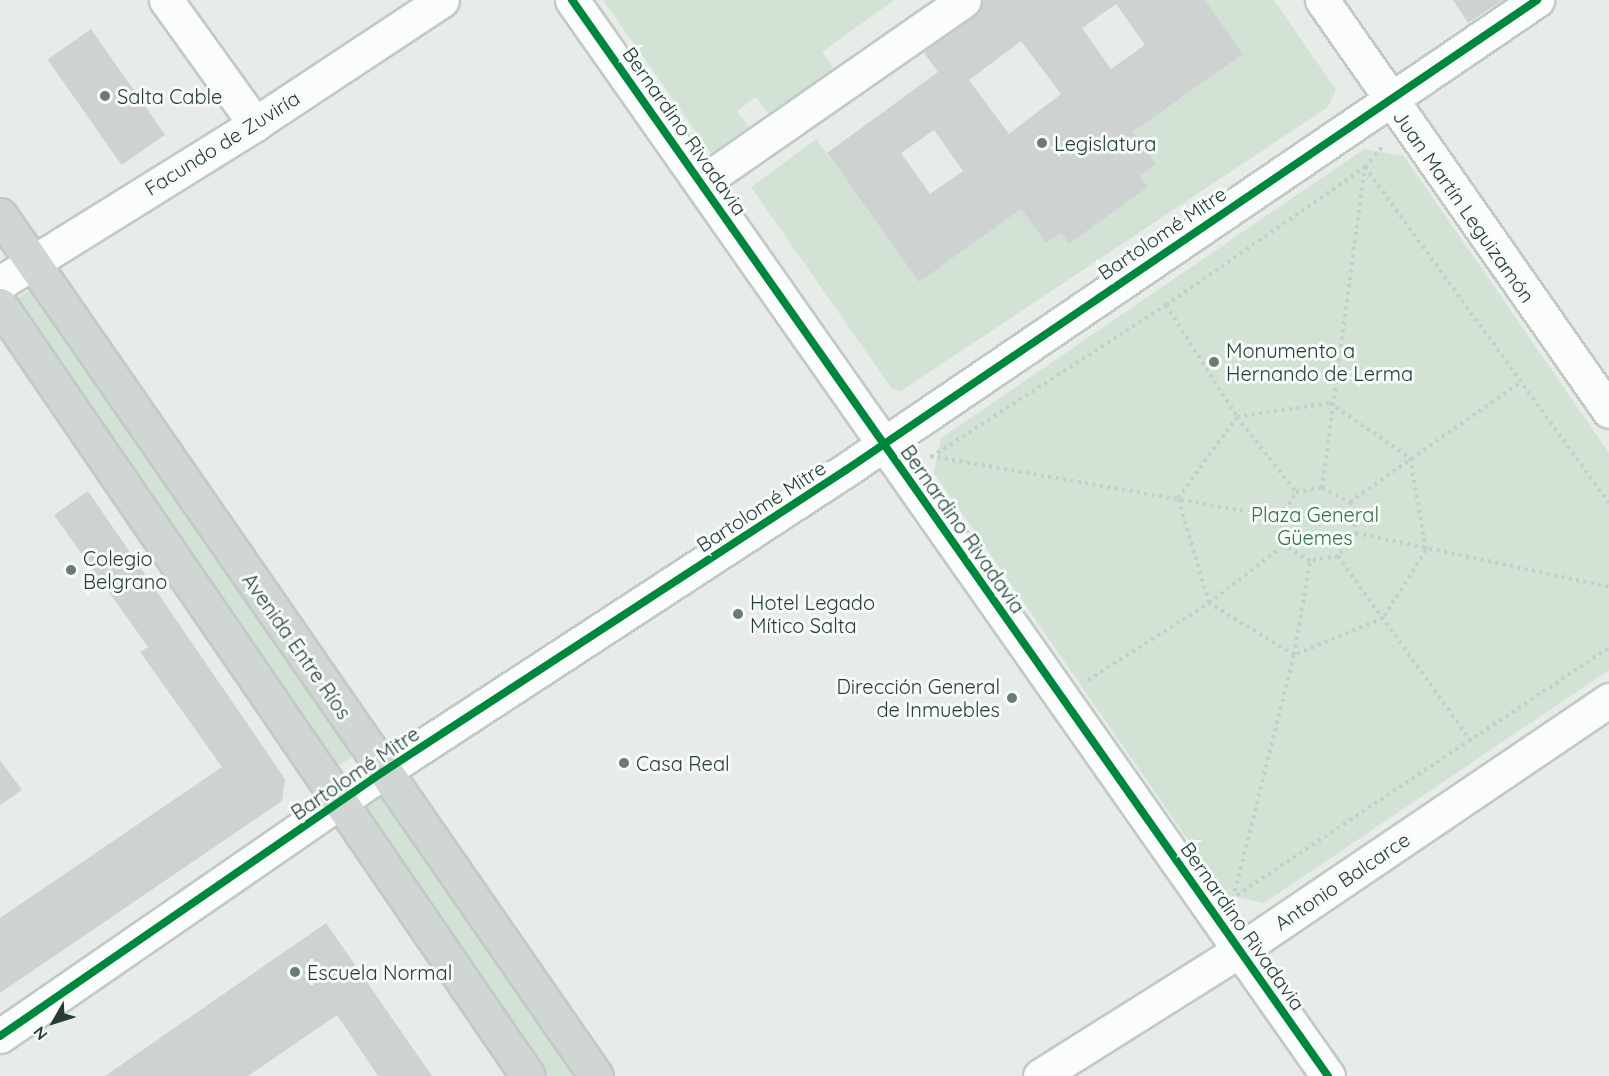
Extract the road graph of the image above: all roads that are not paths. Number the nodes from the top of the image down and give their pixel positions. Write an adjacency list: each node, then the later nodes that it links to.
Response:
1 (165, 0): 8 (street)
2 (442, 0): 8 (street, Facundo de Zuviría)
3 (572, 0): 9 (street, Bernardino Rivadavia)
4 (964, 0): 9 (street)
5 (1322, 0): 7 (street, Juan Martín Leguizamón)
6 (1538, 0): 7 (street, Bartolomé Mitre)
7 (1397, 110): 14 (street, Juan Martín Leguizamón); 15 (street, Bartolomé Mitre)
8 (255, 124): 11 (street, Facundo de Zuviría)
9 (701, 183): 15 (street, Bernardino Rivadavia)
10 (0, 215): 11 (main road, Avenida Entre Ríos)
11 (31, 260): 12 (street, Facundo de Zuviría); 17 (main road, Avenida Entre Ríos)
12 (0, 283)
13 (0, 305): 18 (main road)
14 (1609, 411)
15 (894, 437): 17 (street, Bartolomé Mitre); 19 (street, Bernardino Rivadavia)
16 (1609, 700): 19 (street, Antonio Balcarce)
17 (383, 772): 18 (street, Bartolomé Mitre); 22 (main road, Avenida Entre Ríos)
18 (339, 804): 20 (street, Bartolomé Mitre); 21 (main road)
19 (1251, 943): 23 (street, Antonio Balcarce); 24 (street, Bernardino Rivadavia)
20 (0, 1036)
21 (528, 1076)
22 (596, 1076)
23 (1040, 1076)
24 (1329, 1076)

